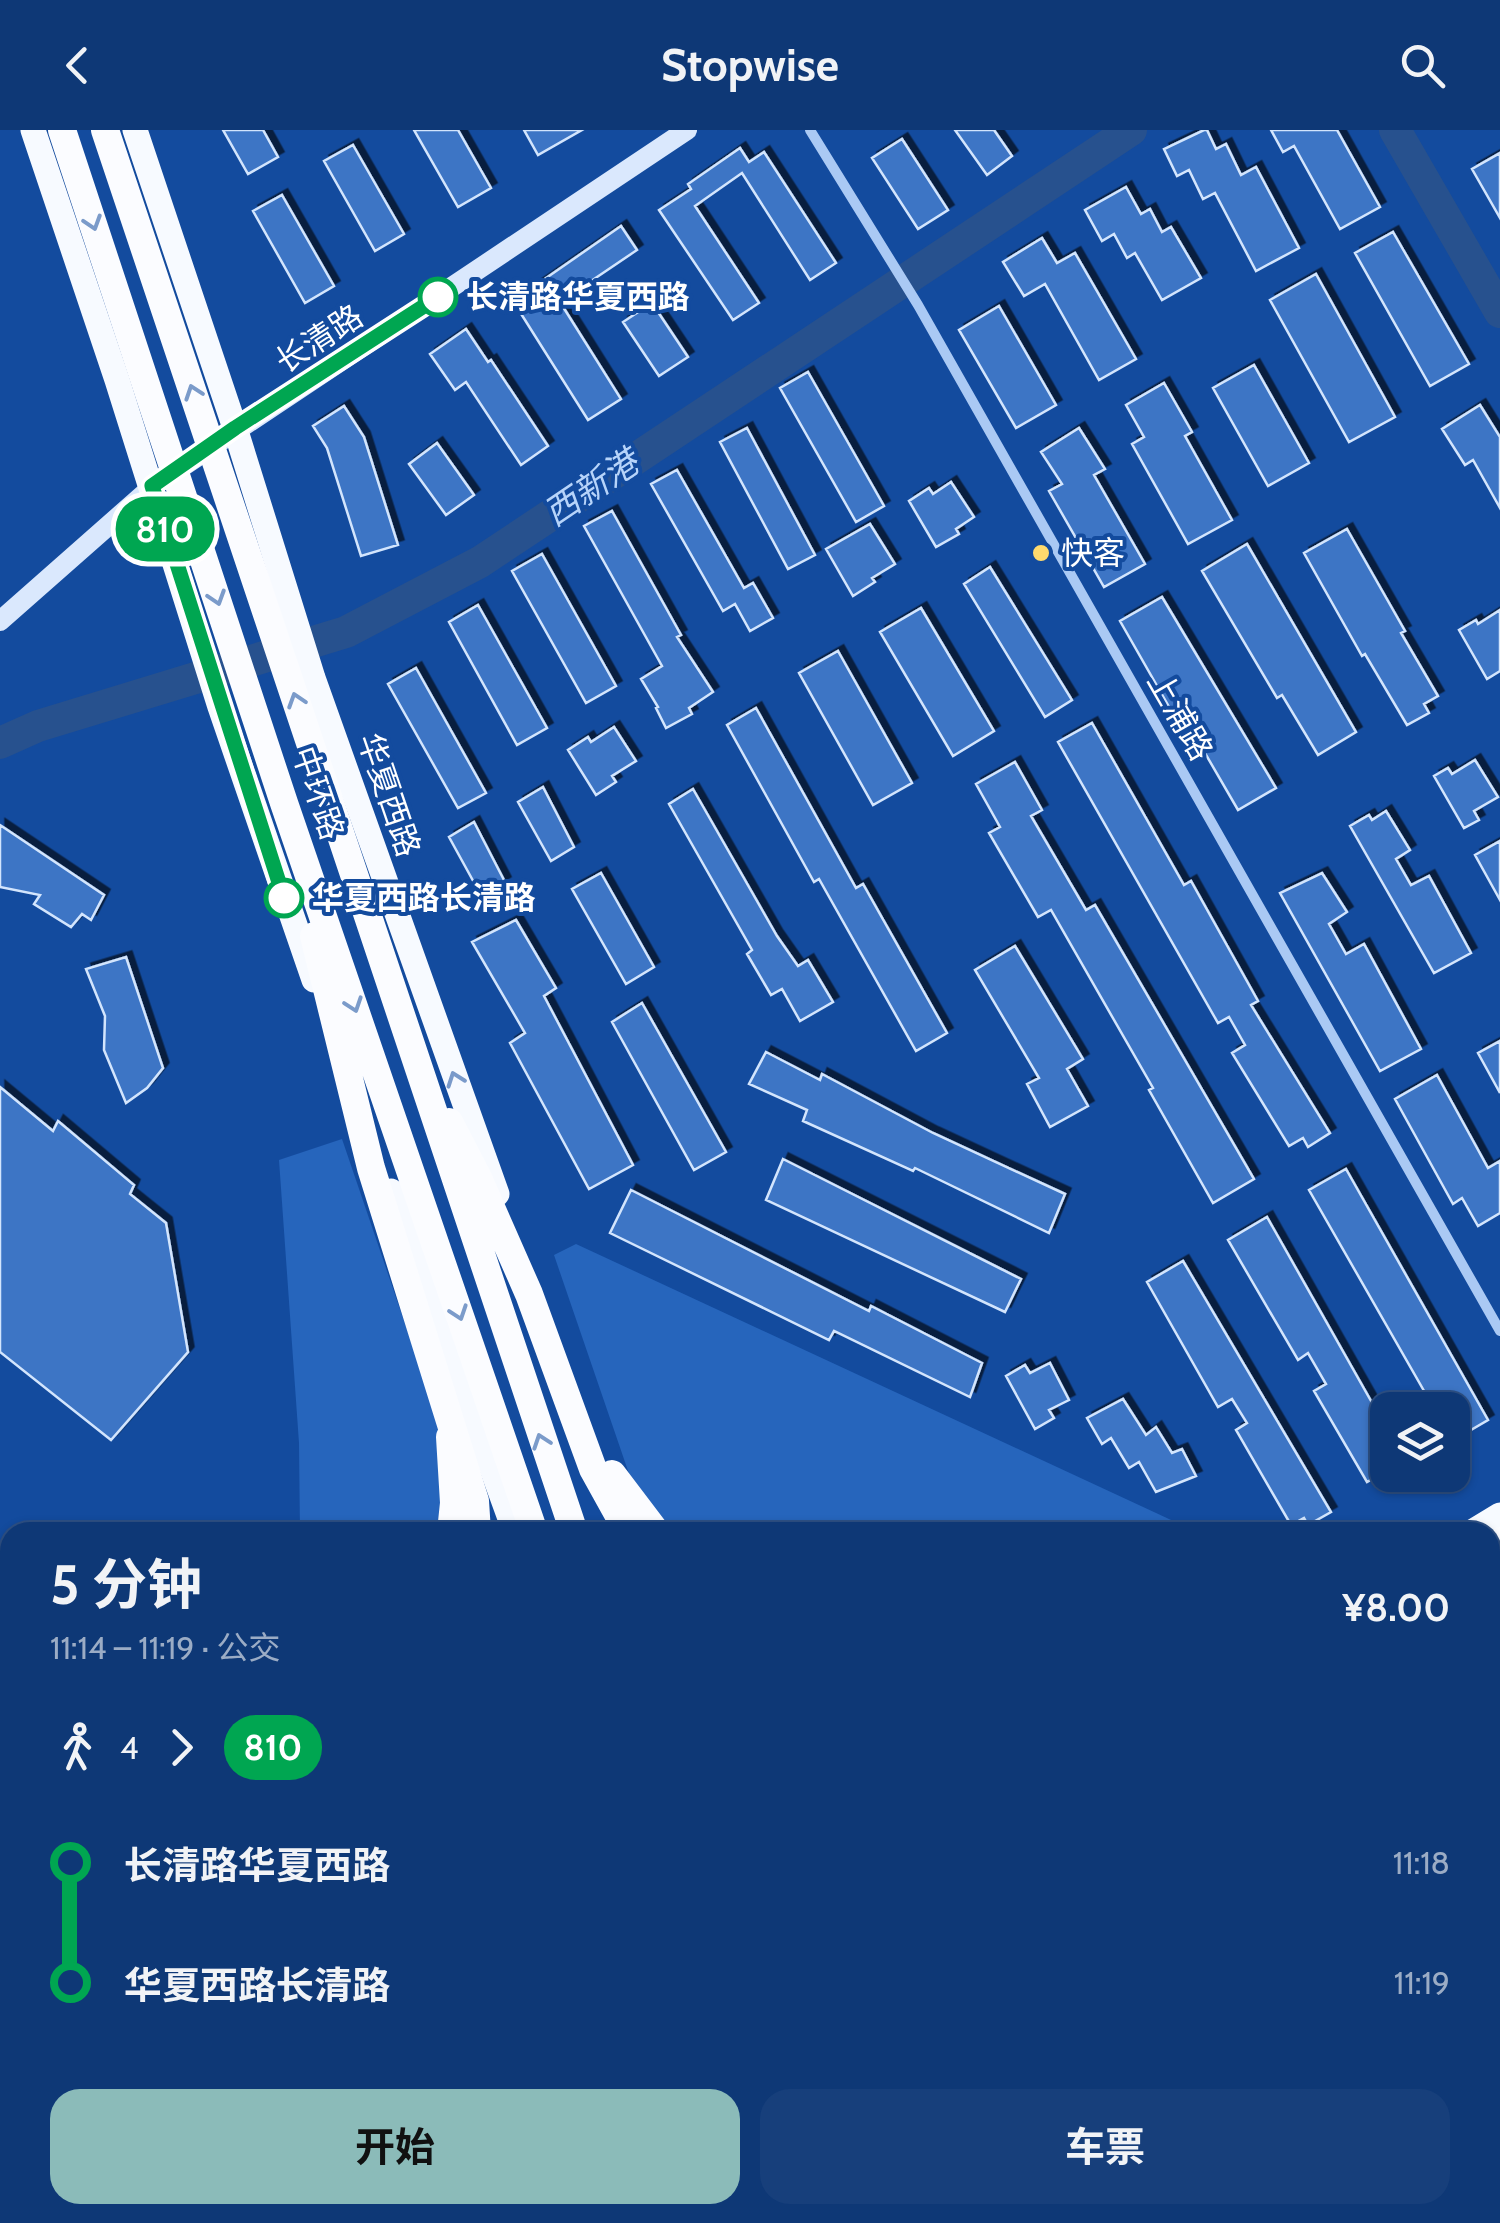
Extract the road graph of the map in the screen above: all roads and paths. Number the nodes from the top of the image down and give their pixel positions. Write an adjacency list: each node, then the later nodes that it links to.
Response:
1 (33, 130): 8 (main road)
2 (62, 130): 10 (highway, 中环路, one-way to 10, bridge)
3 (105, 130): 11 (highway, 中环路, one-way to 3, bridge)
4 (135, 130): 7 (main road, 华夏西路)
5 (688, 130): 7 (main road, 长清路)
6 (810, 130): 12 (street, 上浦路)
7 (235, 428): 8 (main road, 长清路); 20 (main road, 华夏西路, one-way to 7)
8 (152, 486): 9 (main road, 长清路); 17 (main road)
9 (0, 621)
10 (284, 803): 13 (highway, bridge); 18 (highway, 中环路, one-way to 18, bridge)
11 (411, 1050): 14 (highway, bridge); 19 (highway, 中环路, one-way to 11, bridge)
12 (1500, 1330)
13 (448, 1405): 15 (highway, bridge); 16 (highway, bridge)
14 (578, 1429): 21 (highway, bridge); 22 (highway, bridge)
15 (451, 1522)
16 (476, 1522)
17 (512, 1522)
18 (531, 1522)
19 (571, 1522)
20 (616, 1522)
21 (622, 1522)
22 (648, 1522)

